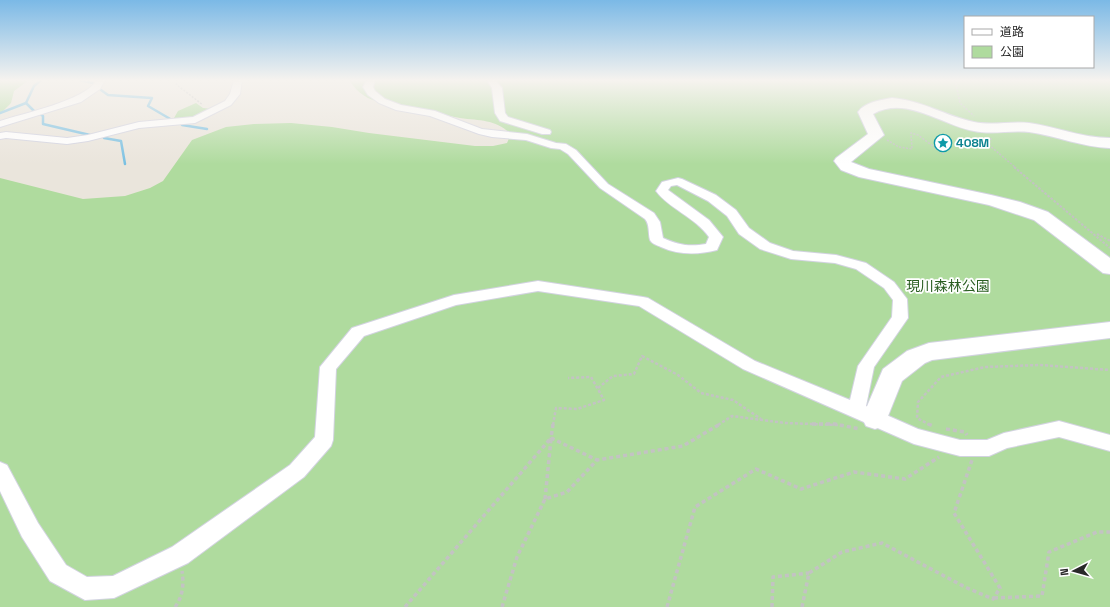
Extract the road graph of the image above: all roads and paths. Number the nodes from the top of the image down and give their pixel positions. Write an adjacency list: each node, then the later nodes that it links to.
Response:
1 (51, 108): 8 (street)
2 (221, 108): 11 (street)
3 (401, 108): 13 (street)
4 (499, 108): 13 (street)
5 (872, 108): 10 (street)
6 (922, 108): 9 (street)
7 (966, 108): 9 (path)
8 (0, 124)
9 (993, 128): 12 (street); 15 (path)
10 (876, 131): 14 (path); 18 (street)
11 (0, 136)
12 (1110, 143)
13 (572, 152): 23 (street)
14 (945, 155)
15 (1093, 232): 16 (path); 17 (path)
16 (1110, 241)
17 (1110, 248)
18 (1110, 268)
19 (1110, 330): 23 (street)
20 (1110, 370): 25 (path)
21 (568, 378): 22 (path)
22 (598, 388): 24 (path); 28 (path)
23 (864, 419): 24 (path); 30 (street); 36 (street)
24 (763, 420): 32 (path)
25 (935, 426)
26 (942, 428): 27 (path)
27 (965, 432)
28 (551, 438): 32 (path); 34 (path); 40 (path)
29 (1110, 443): 30 (street)
30 (976, 449): 38 (path)
31 (943, 455): 42 (path)
32 (597, 460): 34 (path)
33 (0, 471): 36 (street)
34 (545, 499): 41 (path)
35 (1110, 532): 38 (path)
36 (180, 554): 39 (path)
37 (809, 572): 38 (path); 43 (path); 44 (path)
38 (993, 598)
39 (175, 607)
40 (405, 607)
41 (502, 607)
42 (667, 607)
43 (772, 607)
44 (802, 607)

